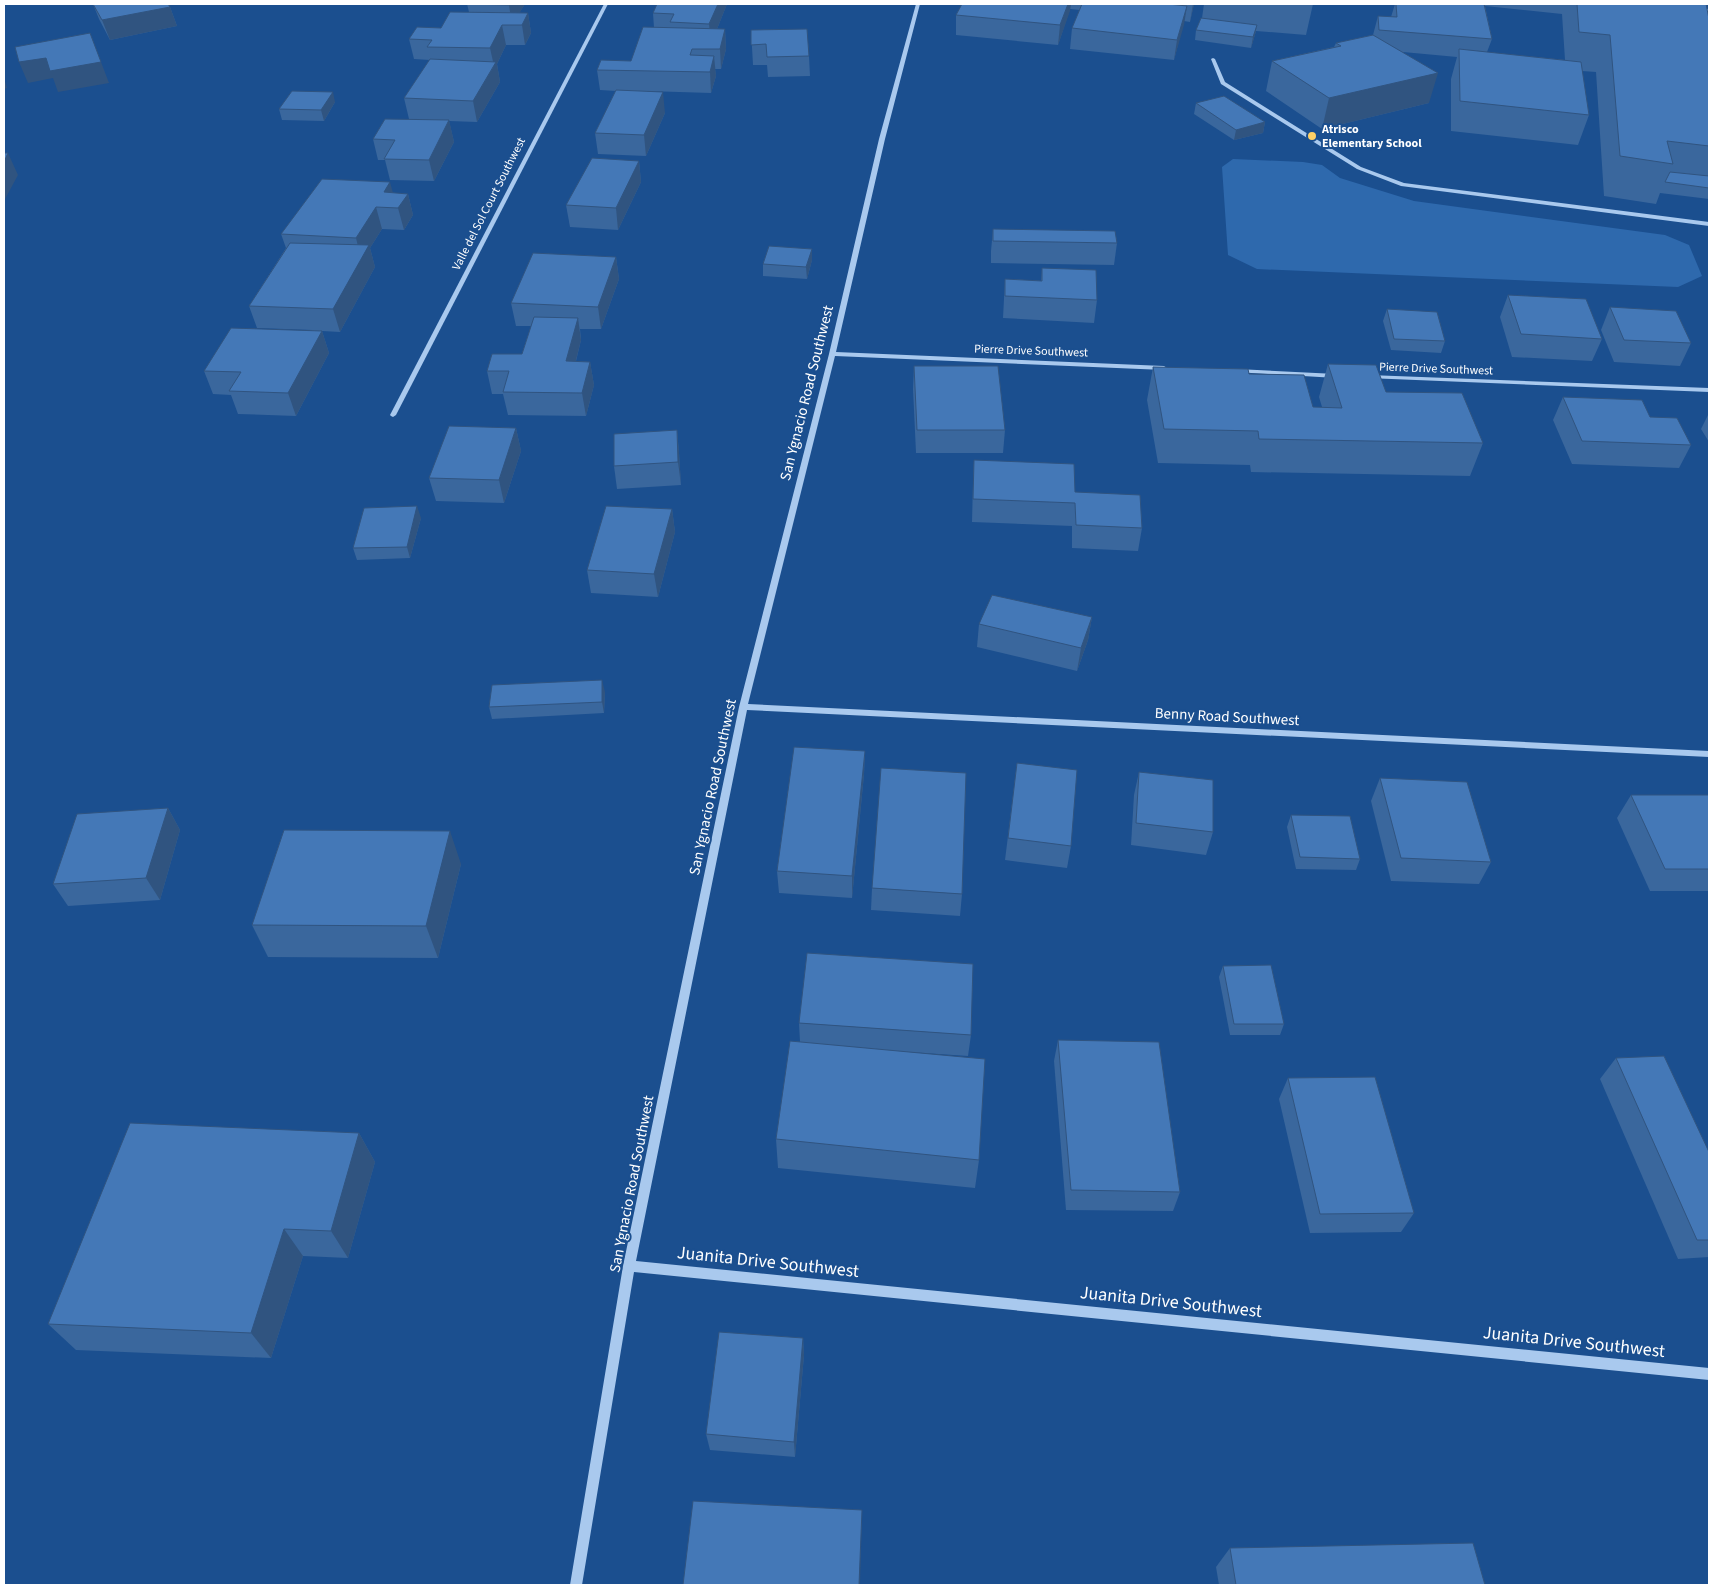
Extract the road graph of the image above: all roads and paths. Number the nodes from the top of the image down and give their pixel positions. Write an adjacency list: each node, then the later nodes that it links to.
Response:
1 (606, 4): 13 (street, Valle del Sol Court Southwest)
2 (918, 4): 7 (street, San Ygnacio Road Southwest)
3 (1701, 4): 4 (street)
4 (1709, 14)
5 (1213, 59): 6 (street)
6 (1709, 224)
7 (832, 354): 8 (street, Pierre Drive Southwest); 14 (street, San Ygnacio Road Southwest)
8 (1177, 369)
9 (1226, 371): 10 (street)
10 (1345, 376)
11 (1364, 377): 12 (street, Pierre Drive Southwest)
12 (1709, 390)
13 (393, 415)
14 (743, 707): 15 (street, Benny Road Southwest); 16 (street, San Ygnacio Road Southwest)
15 (1709, 754)
16 (629, 1266): 17 (street, Juanita Drive Southwest); 18 (street, San Ygnacio Road Southwest)
17 (1709, 1374)
18 (576, 1585)

